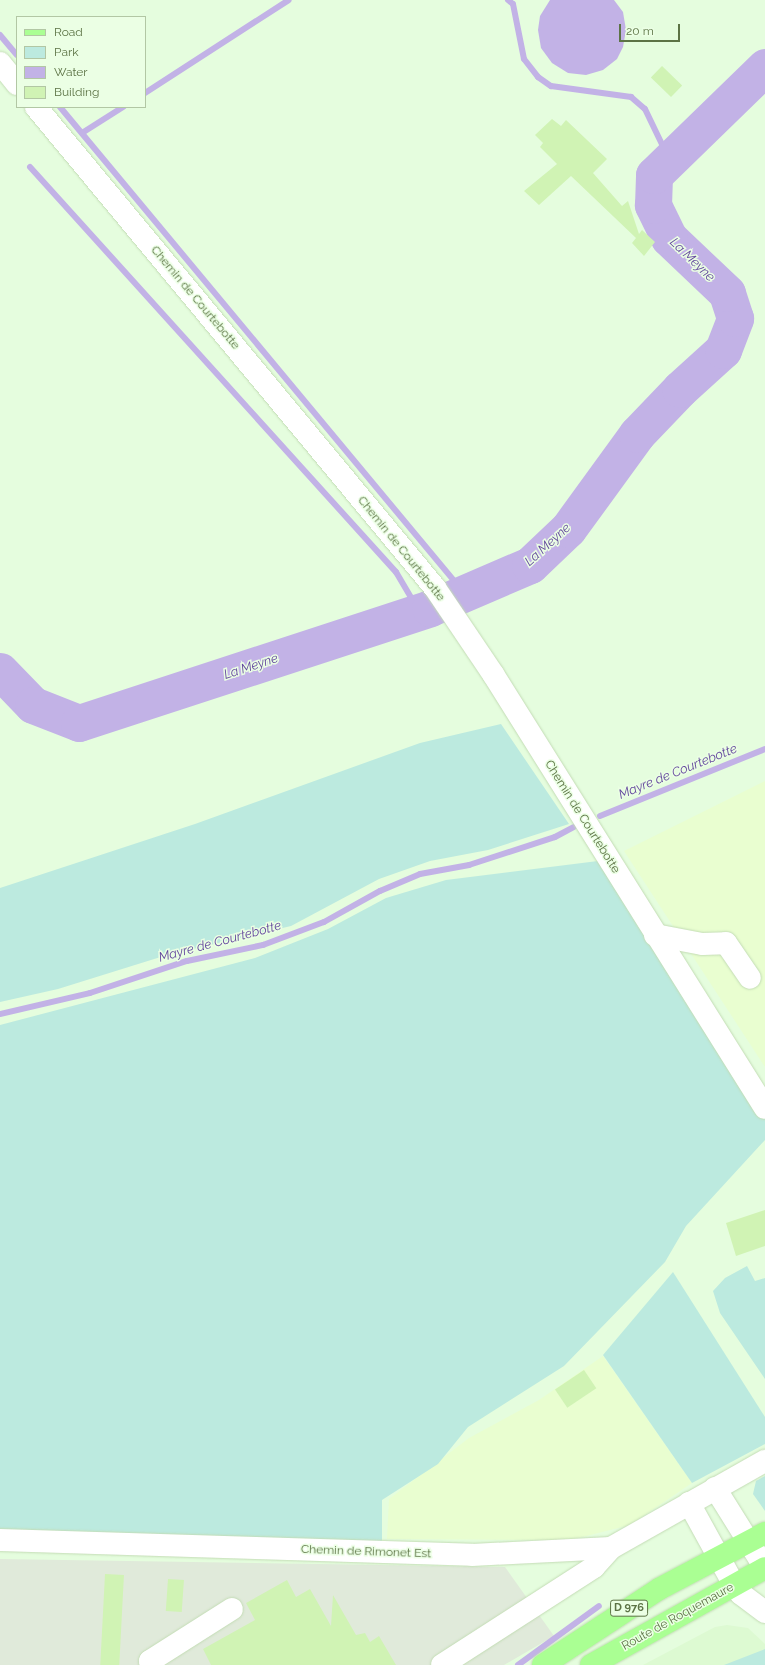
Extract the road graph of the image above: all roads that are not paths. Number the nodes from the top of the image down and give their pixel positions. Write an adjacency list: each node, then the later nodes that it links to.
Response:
1 (0, 63): 2 (street)
2 (16, 83)
3 (37, 108): 4 (street, Chemin de Courtebotte)
4 (655, 935): 5 (street); 6 (street, Chemin de Courtebotte)
5 (750, 978)
6 (765, 1108)
7 (765, 1461): 8 (street)
8 (715, 1488): 9 (street, Chemin de Rimonet Est); 10 (street)
9 (689, 1503): 12 (street, Chemin de Rimonet Est); 13 (street)
10 (757, 1537): 13 (main road, D 976); 14 (street)
11 (0, 1540): 12 (street, Chemin de Rimonet Est)
12 (611, 1548): 19 (street)
13 (718, 1556): 15 (street); 20 (main road, D 976)
14 (765, 1568): 15 (main road, Route de Roquemaure / D 976)
15 (734, 1585): 17 (street); 21 (main road, Route de Roquemaure / D 976)
16 (232, 1609): 18 (street)
17 (765, 1612)
18 (150, 1665)
19 (442, 1665)
20 (543, 1665)
21 (591, 1665)

